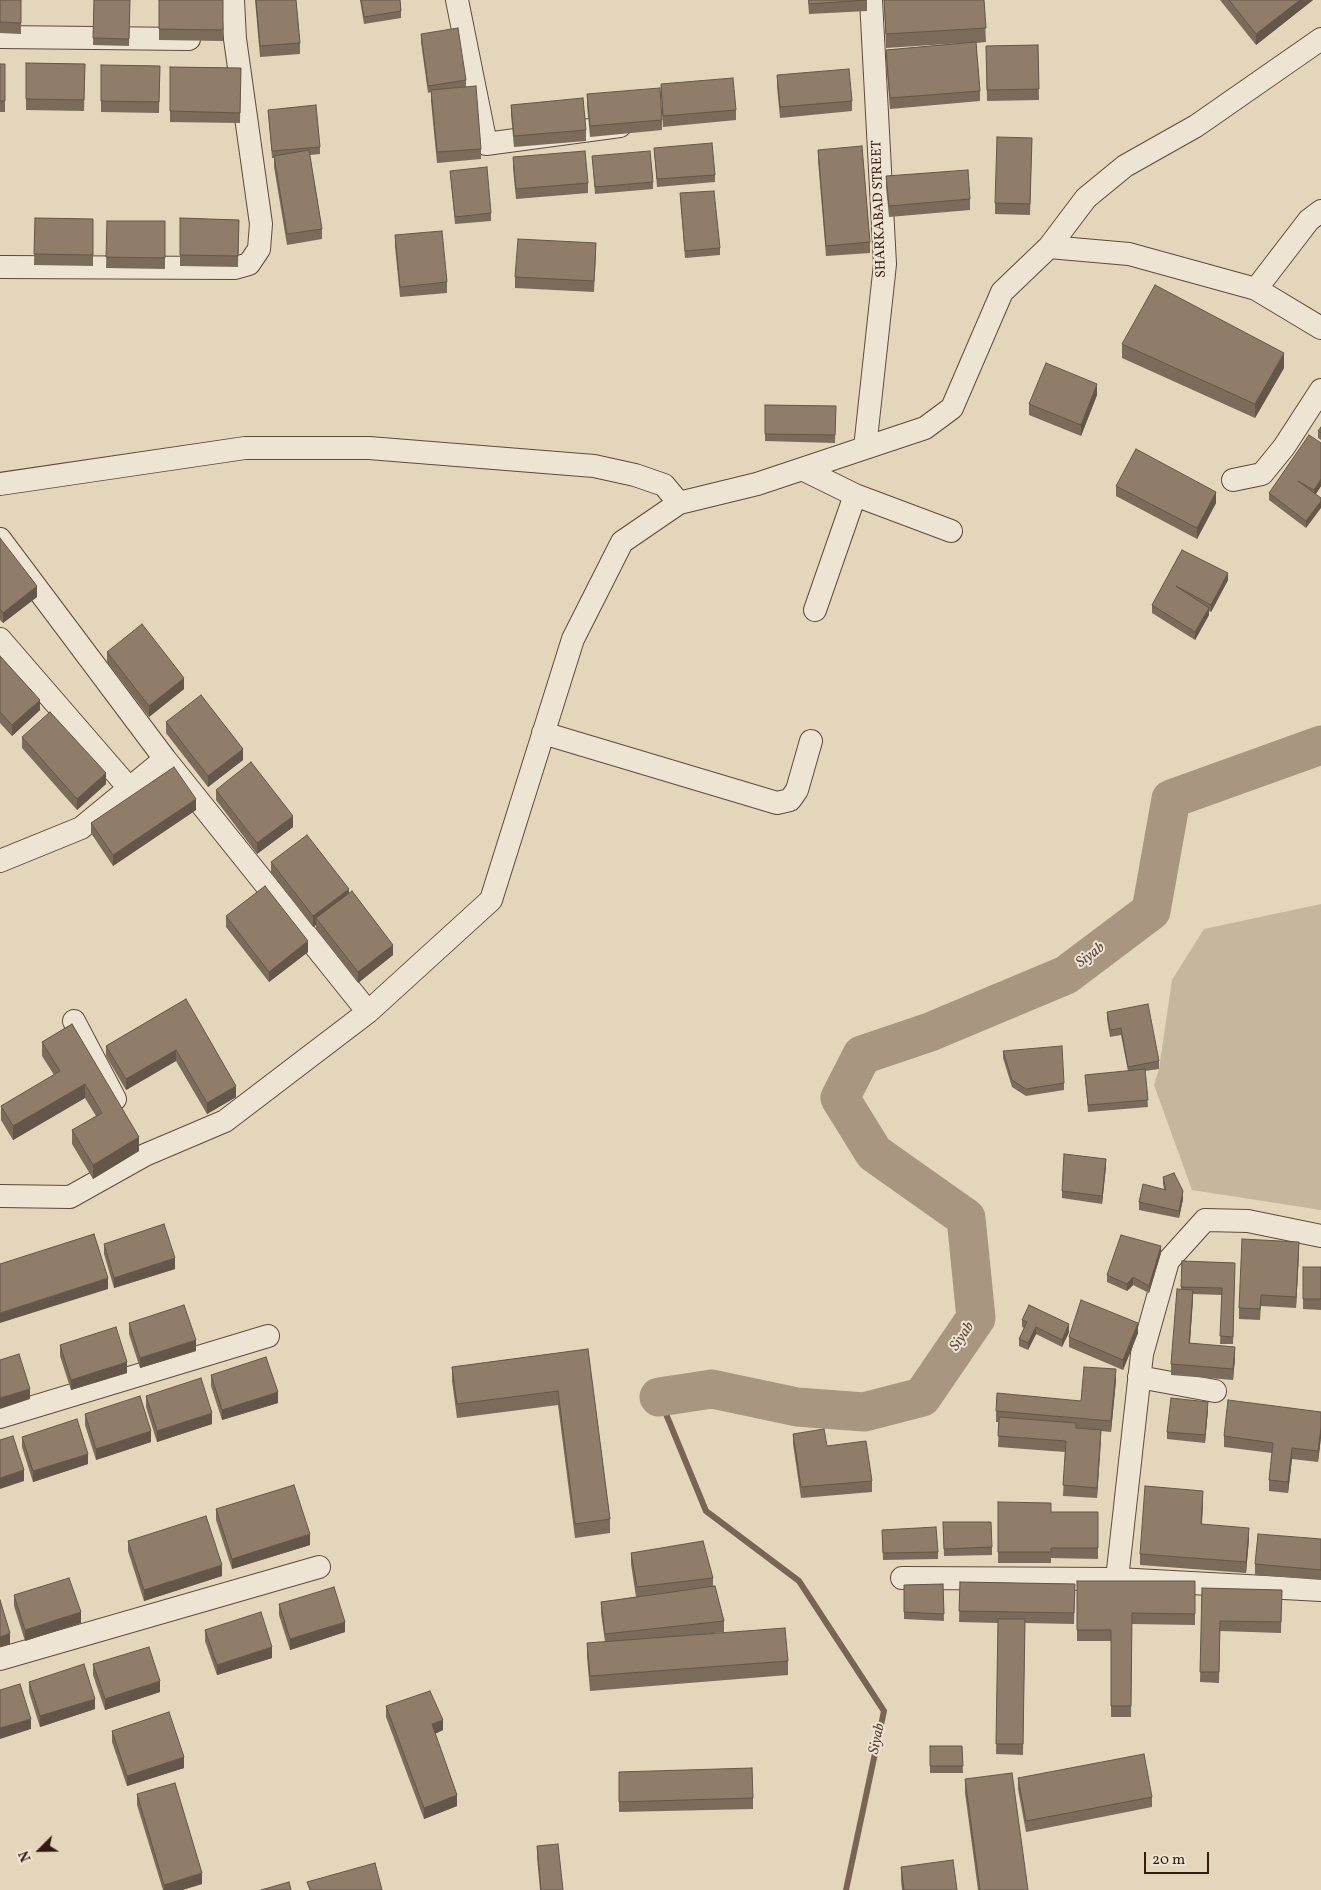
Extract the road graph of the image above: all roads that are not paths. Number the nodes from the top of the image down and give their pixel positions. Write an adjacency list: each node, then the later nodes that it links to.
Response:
1 (233, 0): 5 (street)
2 (457, 0): 7 (street)
3 (871, 0): 14 (street, SHARKABAD STREET)
4 (0, 38): 5 (street)
5 (219, 39): 10 (street)
6 (1321, 39): 9 (street)
7 (642, 124)
8 (1321, 211): 11 (street)
9 (1049, 246): 11 (street); 14 (street)
10 (0, 267)
11 (1256, 289): 12 (street)
12 (1321, 328)
13 (1321, 390): 16 (street)
14 (865, 448): 15 (street)
15 (802, 468): 18 (street); 19 (street)
16 (1233, 480)
17 (0, 484): 19 (street)
18 (855, 496): 20 (street); 22 (street)
19 (679, 502): 24 (street)
20 (951, 531)
21 (0, 539): 26 (street)
22 (815, 610)
23 (0, 640): 27 (street)
24 (543, 733): 25 (street); 29 (street)
25 (812, 741)
26 (165, 759): 27 (street); 29 (street)
27 (129, 788): 28 (street)
28 (0, 861)
29 (368, 1012): 31 (street)
30 (74, 1021): 31 (street)
31 (136, 1138): 32 (street)
32 (0, 1196)
33 (1321, 1236): 35 (street)
34 (268, 1336): 37 (street)
35 (1139, 1377): 36 (street); 40 (street)
36 (1215, 1391)
37 (0, 1417)
38 (319, 1567): 42 (street)
39 (902, 1578): 40 (street)
40 (1117, 1579): 41 (street)
41 (1321, 1590)
42 (0, 1659)

